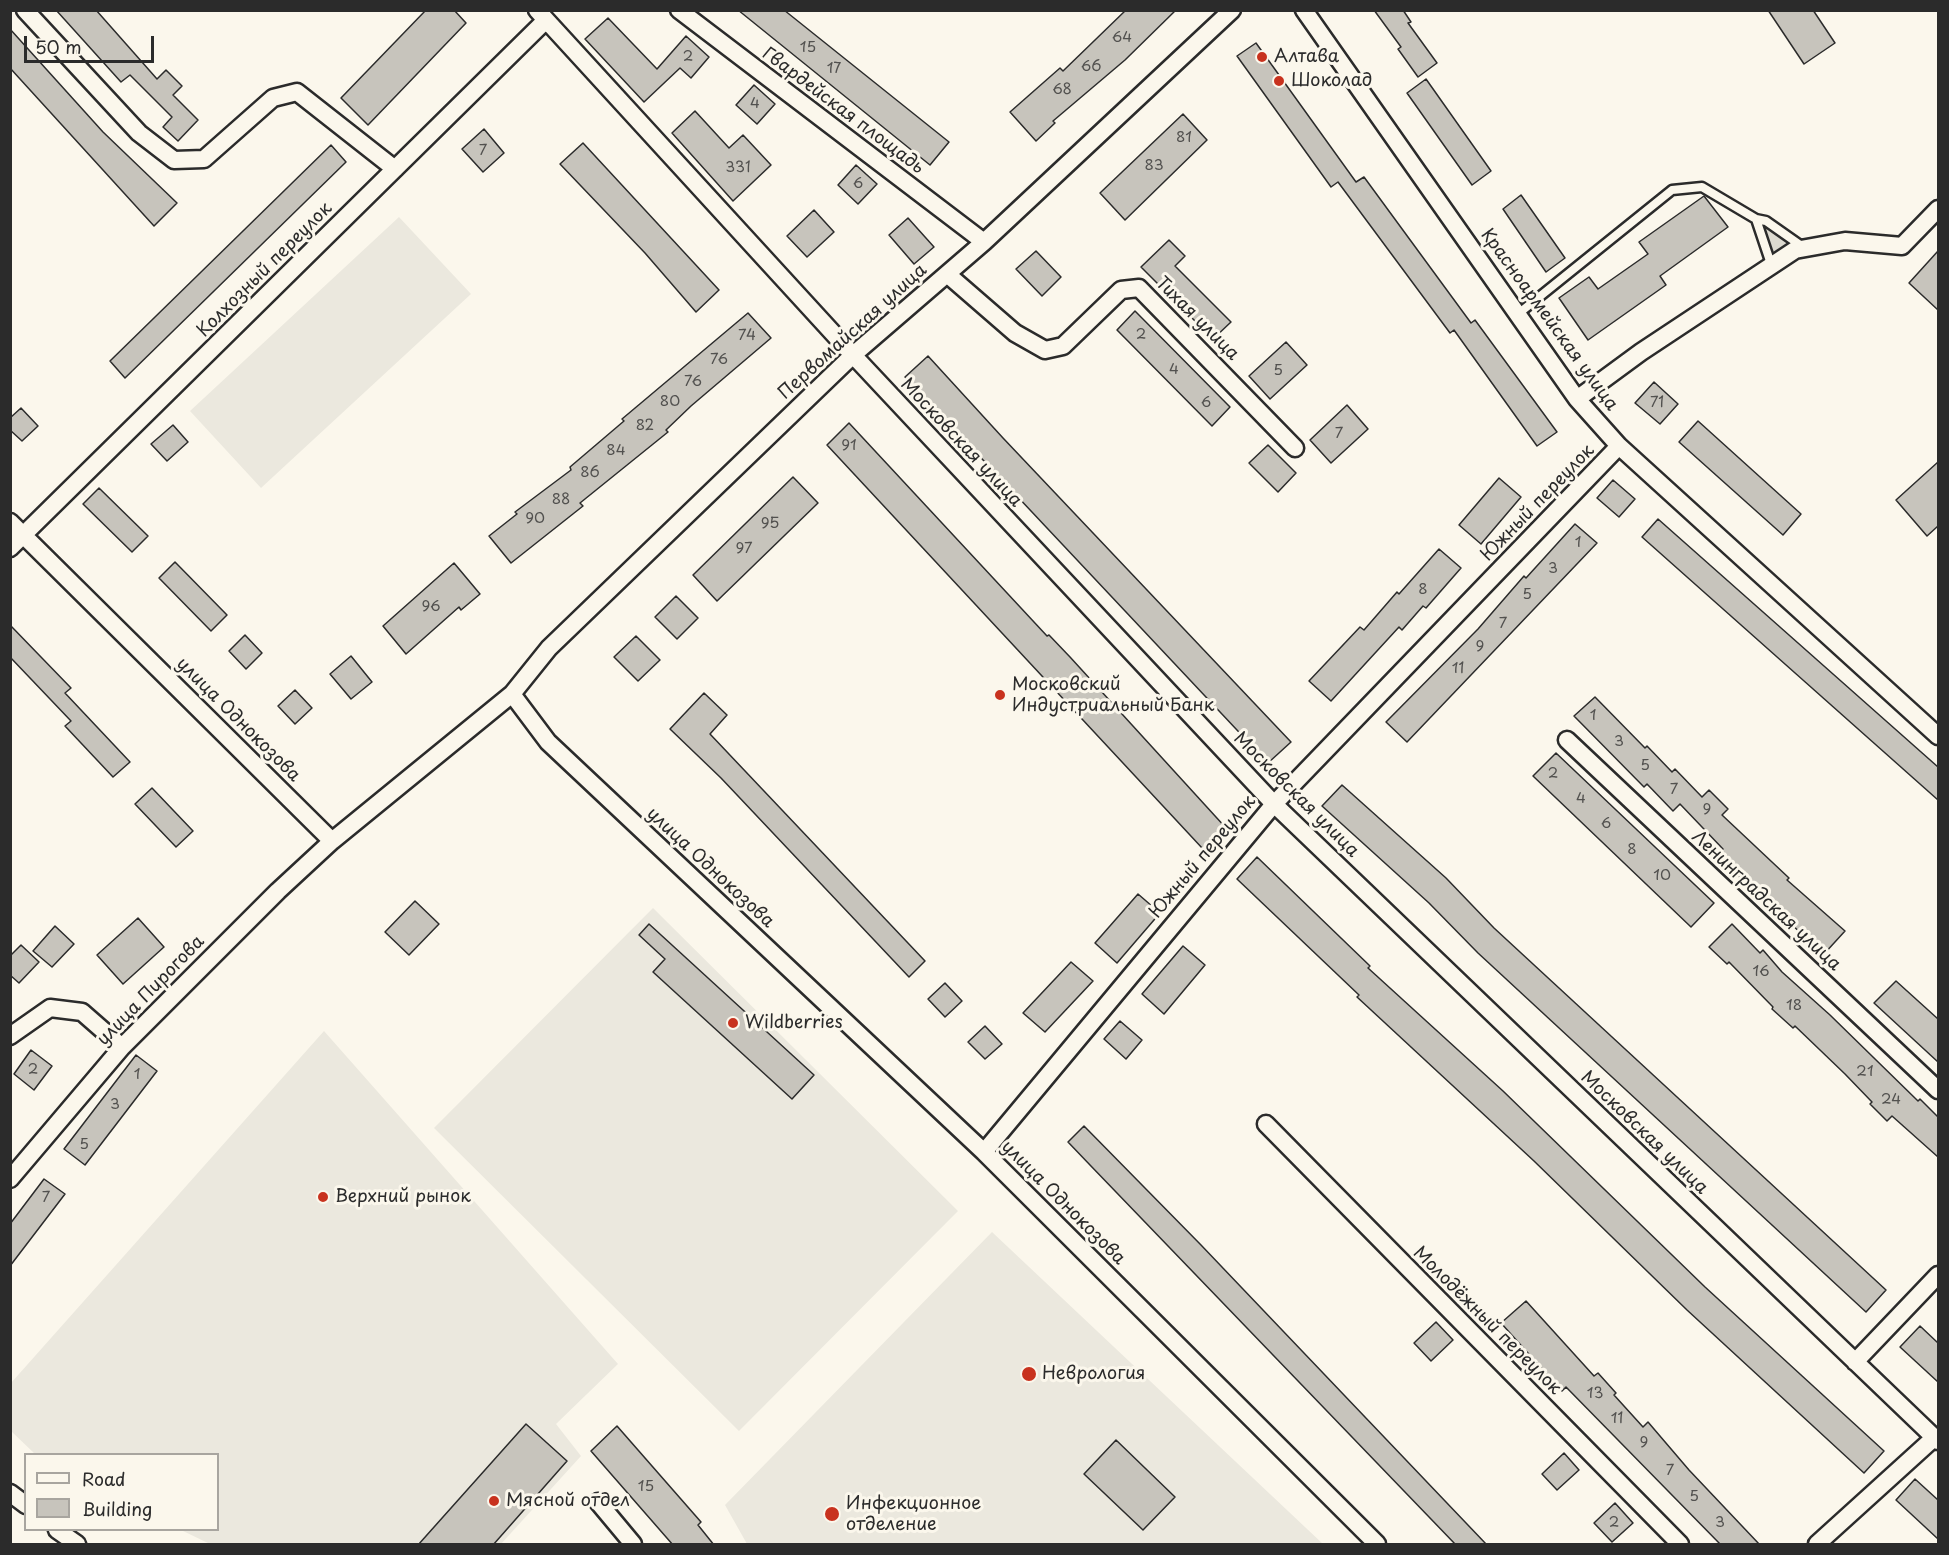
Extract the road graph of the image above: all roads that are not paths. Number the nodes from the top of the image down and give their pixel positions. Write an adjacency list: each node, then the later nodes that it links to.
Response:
1 (26, 10): 6 (street)
2 (679, 10): 9 (street, Гвардейская площадь)
3 (1233, 10): 9 (street, Первомайская улица)
4 (1304, 10): 13 (street, Красноармейская улица)
5 (542, 15): 6 (street, Колхозный переулок); 14 (street, Московская улица)
6 (395, 169): 19 (street, Колхозный переулок)
7 (1938, 209): 10 (street)
8 (1756, 219): 10 (lane); 11 (lane); 13 (lane)
9 (984, 242): 12 (street, Первомайская улица)
10 (1806, 248): 11 (street)
11 (1771, 264): 15 (street)
12 (947, 274): 14 (street, Первомайская улица); 17 (street, Тихая улица)
13 (1518, 314): 15 (street, Красноармейская улица)
14 (853, 355): 21 (street, Первомайская улица); 24 (street, Московская улица)
15 (1577, 399): 16 (street, Красноармейская улица)
16 (1619, 446): 22 (street, Красноармейская улица); 24 (street, Южный переулок)
17 (1295, 448)
18 (10, 522): 19 (street, улица Однокозова)
19 (23, 535): 20 (street, Колхозный переулок); 25 (street, улица Однокозова)
20 (10, 548)
21 (512, 694): 25 (street); 30 (street, улица Однокозова)
22 (1938, 736)
23 (1567, 740): 28 (street, Ленинградская улица)
24 (1274, 804): 30 (street, Южный переулок); 33 (street, Московская улица)
25 (332, 841): 27 (street, улица Пирогова)
26 (10, 1035): 27 (street)
27 (122, 1047): 31 (street, улица Пирогова)
28 (1938, 1090)
29 (1266, 1124): 42 (street, Молодёжный переулок)
30 (984, 1152): 41 (street, улица Однокозова)
31 (10, 1179)
32 (1938, 1275): 33 (street)
33 (1855, 1362): 34 (street, Московская улица)
34 (1936, 1439): 43 (street)
35 (10, 1493): 37 (street)
36 (598, 1502): 40 (street)
37 (24, 1504)
38 (58, 1531): 39 (street)
39 (77, 1545)
40 (633, 1545)
41 (1377, 1545)
42 (1680, 1545)
43 (1817, 1545)

